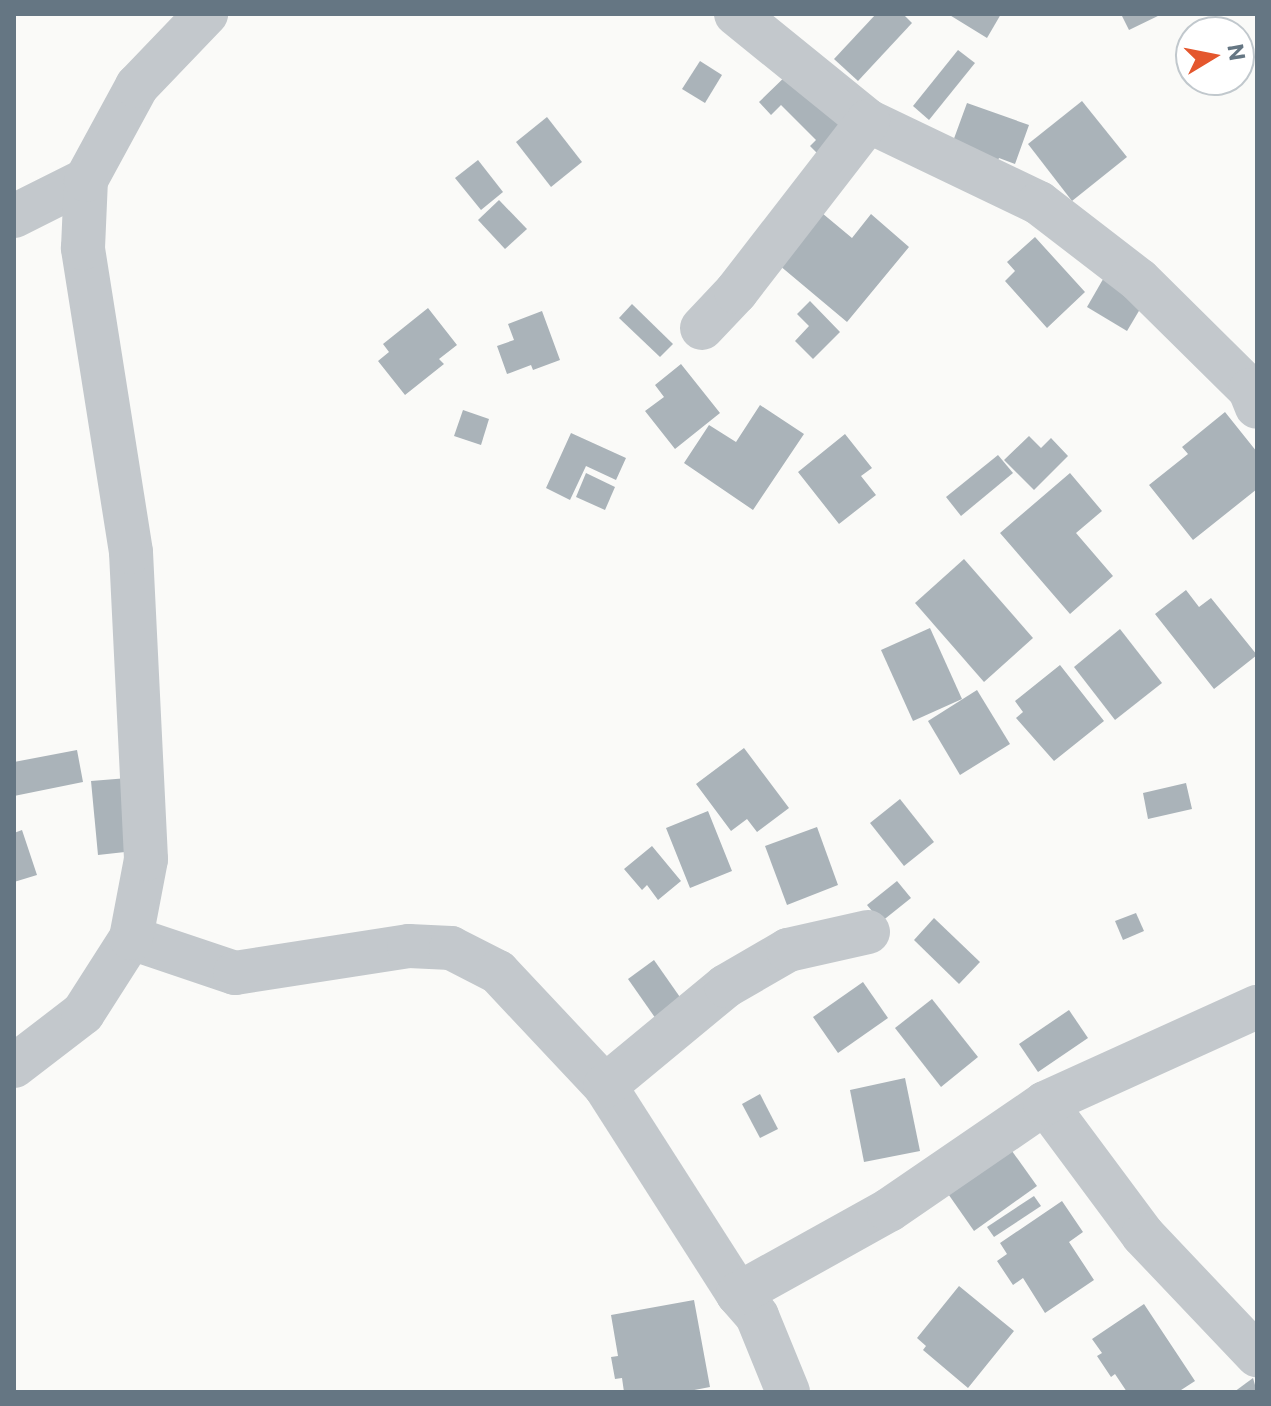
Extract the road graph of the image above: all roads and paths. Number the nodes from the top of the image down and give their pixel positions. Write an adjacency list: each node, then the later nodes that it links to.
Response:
1 (206, 14): 4 (street)
2 (736, 14): 3 (street)
3 (868, 121): 6 (street); 7 (street)
4 (86, 180): 5 (street); 9 (street)
5 (14, 216)
6 (702, 328)
7 (1255, 396)
8 (868, 932): 12 (street)
9 (131, 938): 11 (street); 12 (street)
10 (1257, 1007): 13 (street)
11 (14, 1066)
12 (605, 1086): 14 (street)
13 (1045, 1103): 14 (street); 15 (street)
14 (738, 1294): 16 (street)
15 (1257, 1355)
16 (788, 1392)

